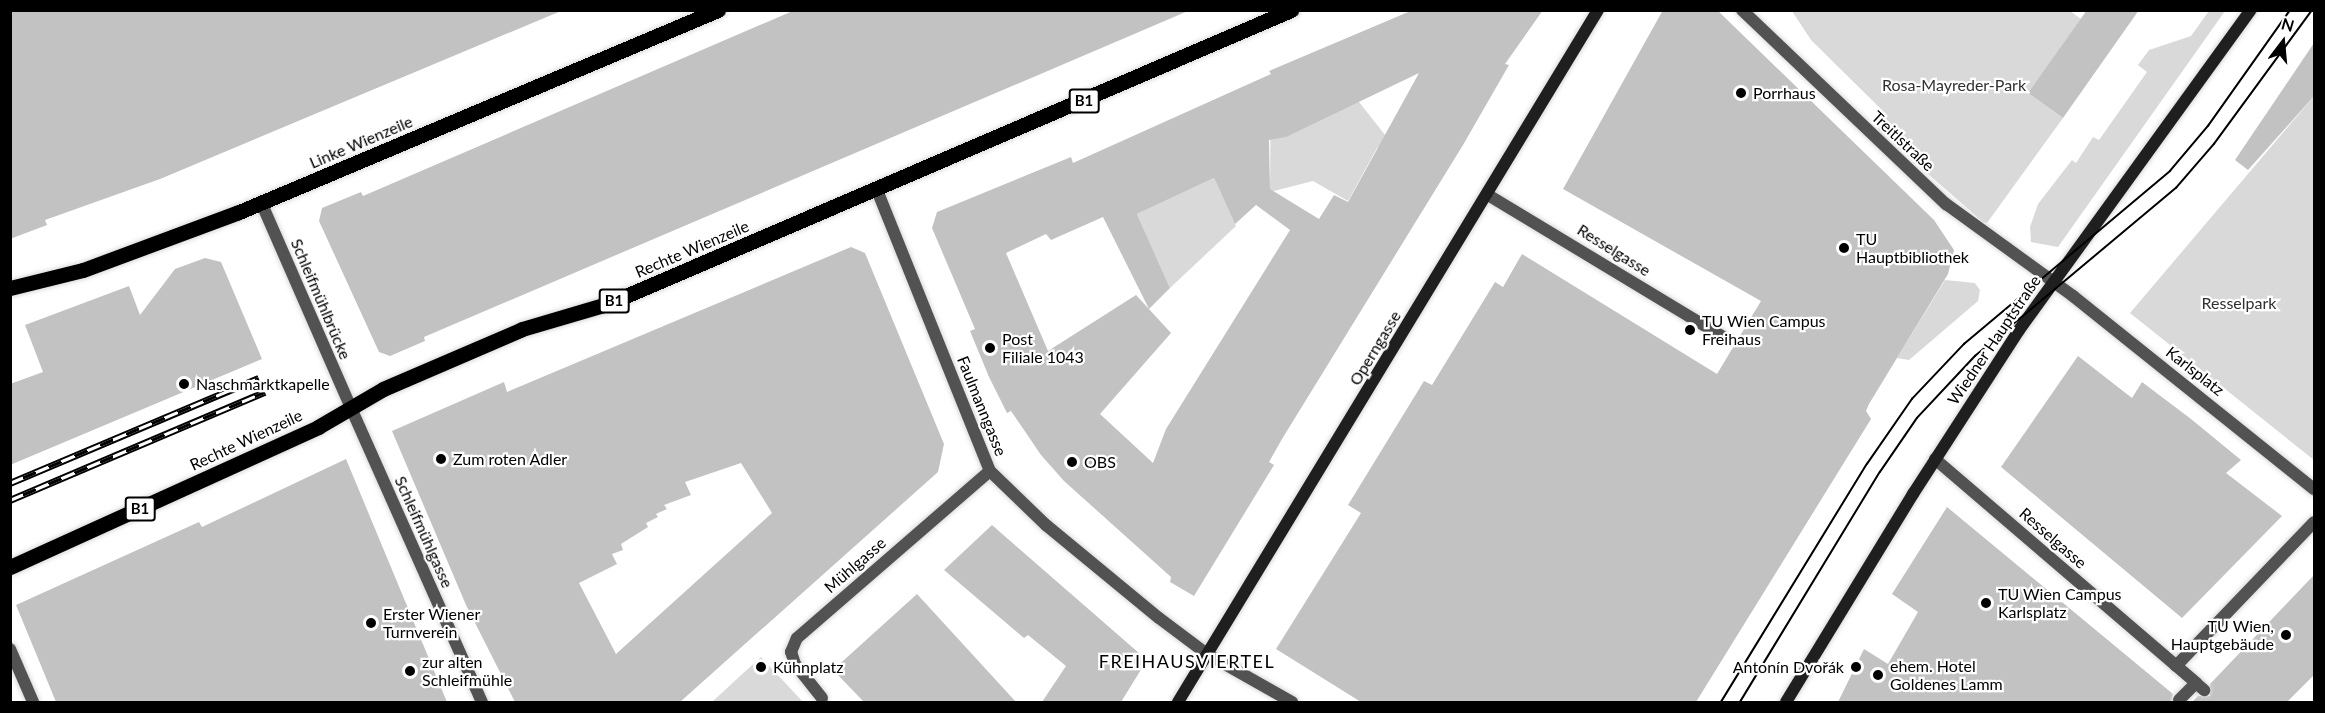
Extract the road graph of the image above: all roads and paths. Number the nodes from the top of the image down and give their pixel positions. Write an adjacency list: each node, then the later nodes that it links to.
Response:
1 (718, 10): 8 (main road, Linke Wienzeile)
2 (1291, 10): 6 (main road, Rechte Wienzeile / B1)
3 (1598, 10): 7 (main road, Operngasse)
4 (1742, 10): 9 (street, Treitlstraße)
5 (2251, 10): 9 (main road, Wiedner Hauptstraße)
6 (877, 190): 12 (main road, Rechte Wienzeile / B1); 14 (street, Faulmanngasse)
7 (1488, 195): 11 (street, Resselgasse); 19 (main road, Operngasse)
8 (261, 202): 10 (main road, Linke Wienzeile); 12 (street, Schleifmühlbrücke)
9 (2053, 281): 13 (main road, Wiedner Hauptstraße); 15 (street, Karlsplatz)
10 (10, 288)
11 (1722, 336)
12 (351, 408): 17 (main road, Rechte Wienzeile / B1); 24 (street, Schleifmühlgasse)
13 (1935, 459): 20 (street, Resselgasse); 27 (main road, Wiedner Hauptstraße)
14 (990, 471): 19 (street, Faulmanngasse); 21 (street, Mühlgasse)
15 (2314, 489)
16 (2314, 522): 20 (street)
17 (10, 567)
18 (10, 649): 23 (street)
19 (1207, 654): 25 (main road, Operngasse); 26 (street, Faulmanngasse)
20 (2176, 666): 22 (street, Resselgasse)
21 (820, 700)
22 (2179, 700)
23 (33, 702)
24 (482, 702)
25 (1178, 702)
26 (1292, 702)
27 (1786, 702)

